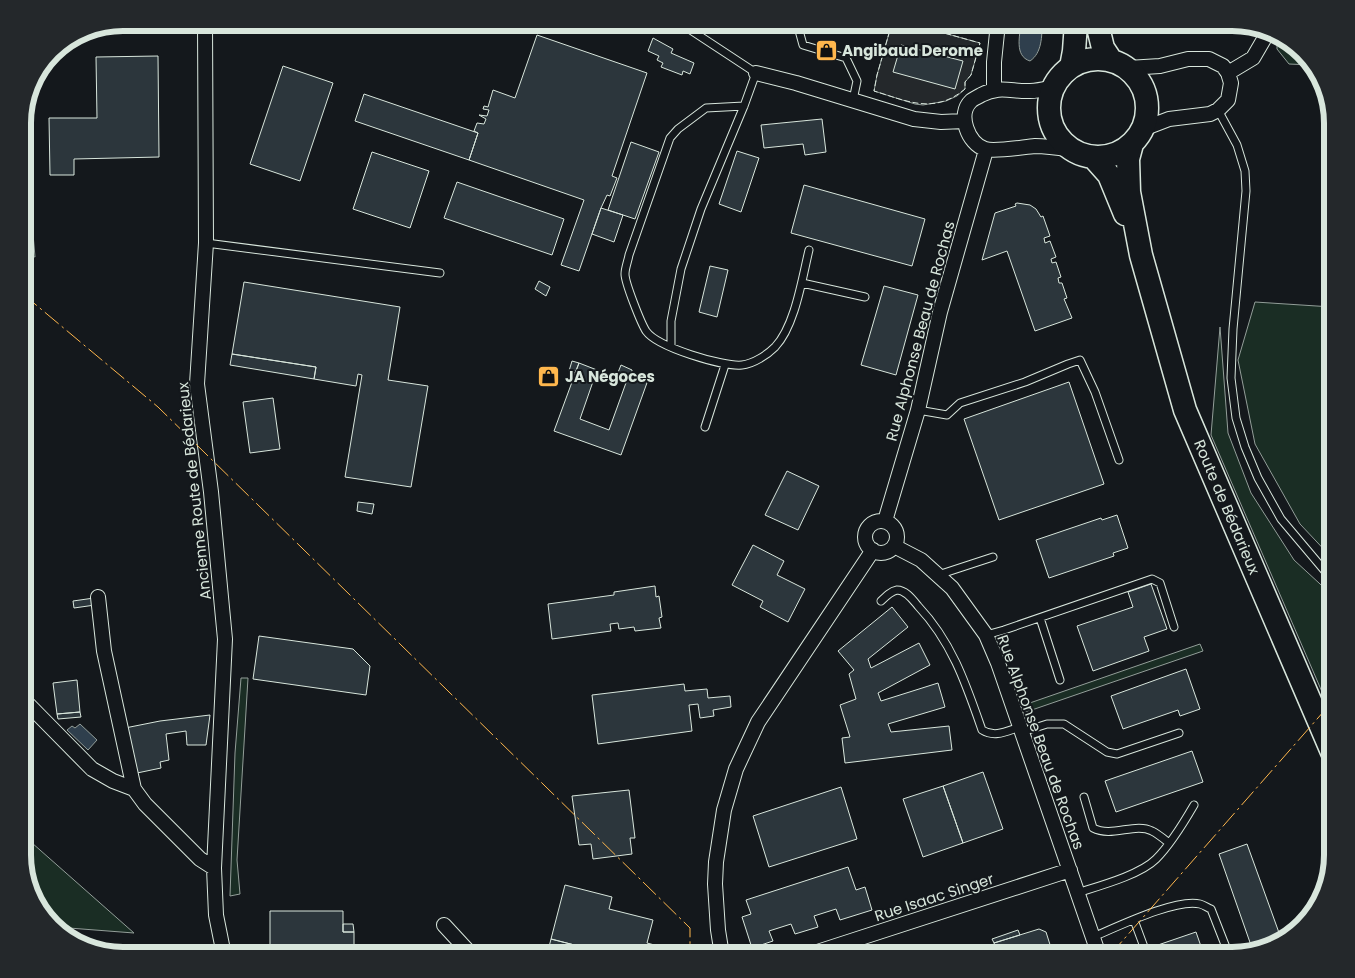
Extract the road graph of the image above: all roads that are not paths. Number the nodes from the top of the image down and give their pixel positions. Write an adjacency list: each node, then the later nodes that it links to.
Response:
1 (205, 31): 21 (street, Ancienne Route de Bédarieux)
2 (693, 31): 10 (lane)
3 (799, 31): 14 (lane)
4 (997, 31): 13 (street)
5 (1075, 31): 9 (main road)
6 (1099, 31): 8 (main road)
7 (1265, 37): 11 (street)
8 (1119, 64): 9 (main road); 11 (street); 18 (main road)
9 (1070, 67): 12 (main road)
10 (756, 73): 14 (street); 15 (lane)
11 (1228, 73): 16 (street)
12 (1053, 87): 13 (street); 20 (main road)
13 (994, 90): 17 (street)
14 (853, 100): 17 (street)
15 (744, 106): 27 (lane); 27 (lane)
16 (1218, 110): 18 (street); 36 (lane)
17 (964, 121): 19 (street)
18 (1137, 137): 20 (main road); 23 (main road, Route de Bédarieux)
19 (986, 150): 20 (street); 29 (street, Rue Alphonse Beau de Rochas)
20 (1083, 154): 23 (main road, Route de Bédarieux)
21 (206, 243): 24 (lane); 52 (street, Ancienne Route de Bédarieux)
22 (809, 250): 25 (lane)
23 (1141, 255): 47 (main road, Route de Bédarieux)
24 (440, 273)
25 (802, 283): 26 (lane); 28 (lane)
26 (865, 297)
27 (671, 348): 28 (lane)
28 (725, 364): 30 (lane)
29 (918, 410): 31 (lane); 32 (street, Rue Alphonse Beau de Rochas)
30 (705, 427)
31 (1119, 460)
32 (885, 521): 33 (street); 34 (street)
33 (894, 546): 34 (street); 37 (street, Rue Alphonse Beau de Rochas)
34 (873, 550): 60 (street)
35 (993, 557): 37 (lane)
36 (1324, 570)
37 (938, 575): 42 (street, Rue Alphonse Beau de Rochas)
38 (98, 597): 48 (street)
39 (881, 600): 45 (lane)
40 (1040, 618): 41 (lane); 42 (lane); 43 (lane)
41 (1174, 627)
42 (986, 635): 45 (street, Rue Alphonse Beau de Rochas)
43 (1060, 680)
44 (31, 706): 48 (street)
45 (1021, 729): 46 (lane); 53 (street, Rue Alphonse Beau de Rochas)
46 (1180, 733)
47 (1324, 733)
48 (134, 789): 52 (street)
49 (1084, 797): 51 (lane)
50 (1194, 805): 51 (lane)
51 (1169, 843): 54 (lane)
52 (214, 868): 58 (street, Ancienne Route de Bédarieux)
53 (1070, 870): 54 (street, Rue Alphonse Beau de Rochas); 61 (street, Rue Isaac Singer)
54 (1077, 893): 57 (street, Rue Alphonse Beau de Rochas)
55 (1134, 920): 57 (lane); 63 (lane); 64 (lane)
56 (444, 925): 59 (street)
57 (1092, 937): 62 (street, Rue Alphonse Beau de Rochas)
58 (222, 947)
59 (464, 947)
60 (721, 947)
61 (835, 947)
62 (1096, 947)
63 (1144, 947)
64 (1226, 947)

